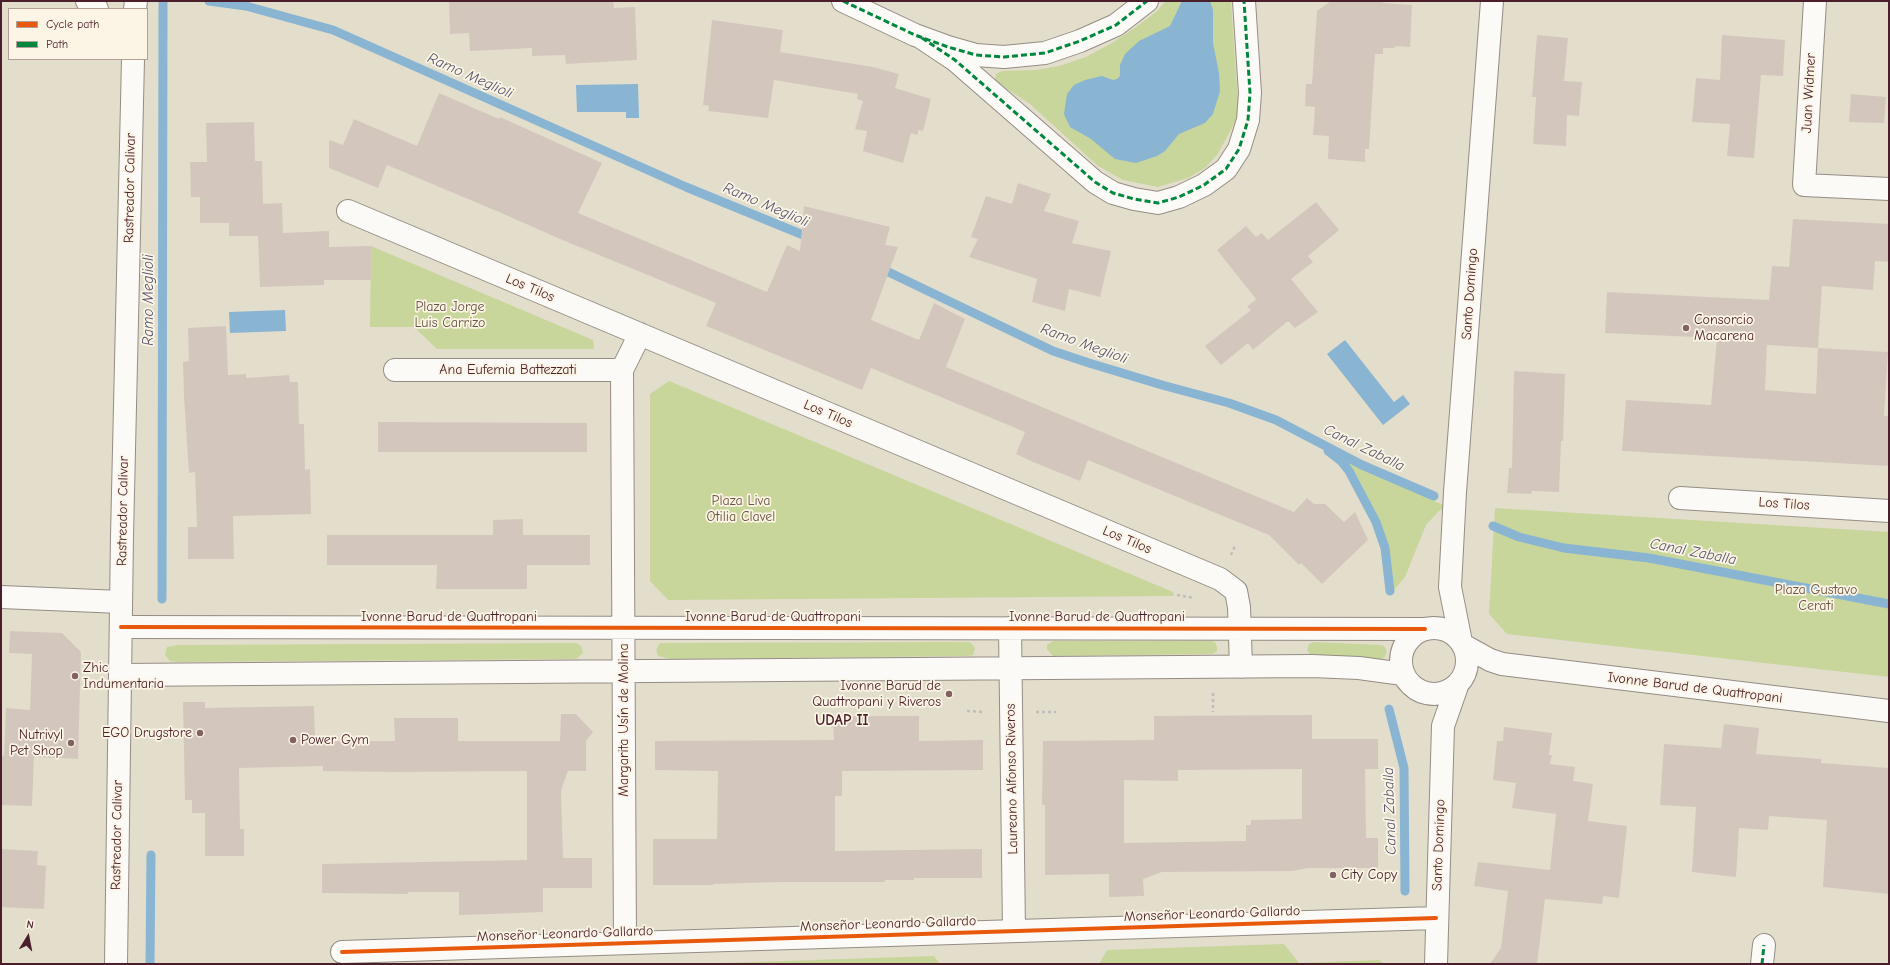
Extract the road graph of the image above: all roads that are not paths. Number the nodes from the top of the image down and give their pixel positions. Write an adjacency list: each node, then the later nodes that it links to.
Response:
1 (87, 1): 7 (street)
2 (842, 1): 8 (street)
3 (1147, 1): 8 (street)
4 (1244, 1): 8 (street)
5 (1492, 1): 17 (street, Santo Domingo)
6 (1815, 1): 10 (street, Juan Widmer)
7 (96, 8)
8 (922, 38)
9 (133, 60): 19 (street, Rastreador Calivar)
10 (1889, 189)
11 (348, 211): 12 (street, Los Tilos)
12 (640, 334): 14 (street, Margarita Usín de Molina); 23 (street, Los Tilos)
13 (395, 370): 14 (street, Ana Eufemia Battezzati)
14 (622, 370): 21 (street, Margarita Usín de Molina)
15 (1680, 498): 16 (street, Los Tilos)
16 (1889, 510)
17 (1450, 587): 24 (street, Santo Domingo); 25 (street, Santo Domingo)
18 (1, 597): 19 (street)
19 (121, 602): 20 (street, Rastreador Calivar)
20 (121, 627): 21 (street, Ivonne Barud de Quattropani); 30 (street, Rastreador Calivar)
21 (623, 628): 22 (street, Ivonne Barud de Quattropani); 29 (street, Margarita Usín de Molina)
22 (1010, 628): 23 (street, Ivonne Barud de Quattropani); 28 (street, Laureano Alfonso Riveros)
23 (1240, 628): 24 (street, Ivonne Barud de Quattropani); 27 (street, Los Tilos)
24 (1427, 628): 25 (street); 32 (street)
25 (1462, 643): 26 (street, Ivonne Barud de Quattropani); 31 (street)
26 (1502, 664): 31 (street, Ivonne Barud de Quattropani); 33 (street, Ivonne Barud de Quattropani)
27 (1241, 667): 28 (street); 32 (street)
28 (1010, 669): 29 (street); 36 (street, Laureano Alfonso Riveros)
29 (624, 672): 30 (street); 37 (street, Margarita Usín de Molina)
30 (120, 676): 39 (street, Rastreador Calivar)
31 (1460, 681): 32 (street); 34 (street, Santo Domingo)
32 (1409, 682): 34 (street)
33 (1889, 711)
34 (1443, 726): 35 (street, Santo Domingo)
35 (1436, 918): 36 (street, Monseñor Leonardo Gallardo); 40 (street, Santo Domingo)
36 (1014, 931): 37 (street, Monseñor Leonardo Gallardo)
37 (625, 943): 38 (street, Monseñor Leonardo Gallardo)
38 (342, 952)
39 (116, 964)
40 (1436, 964)

